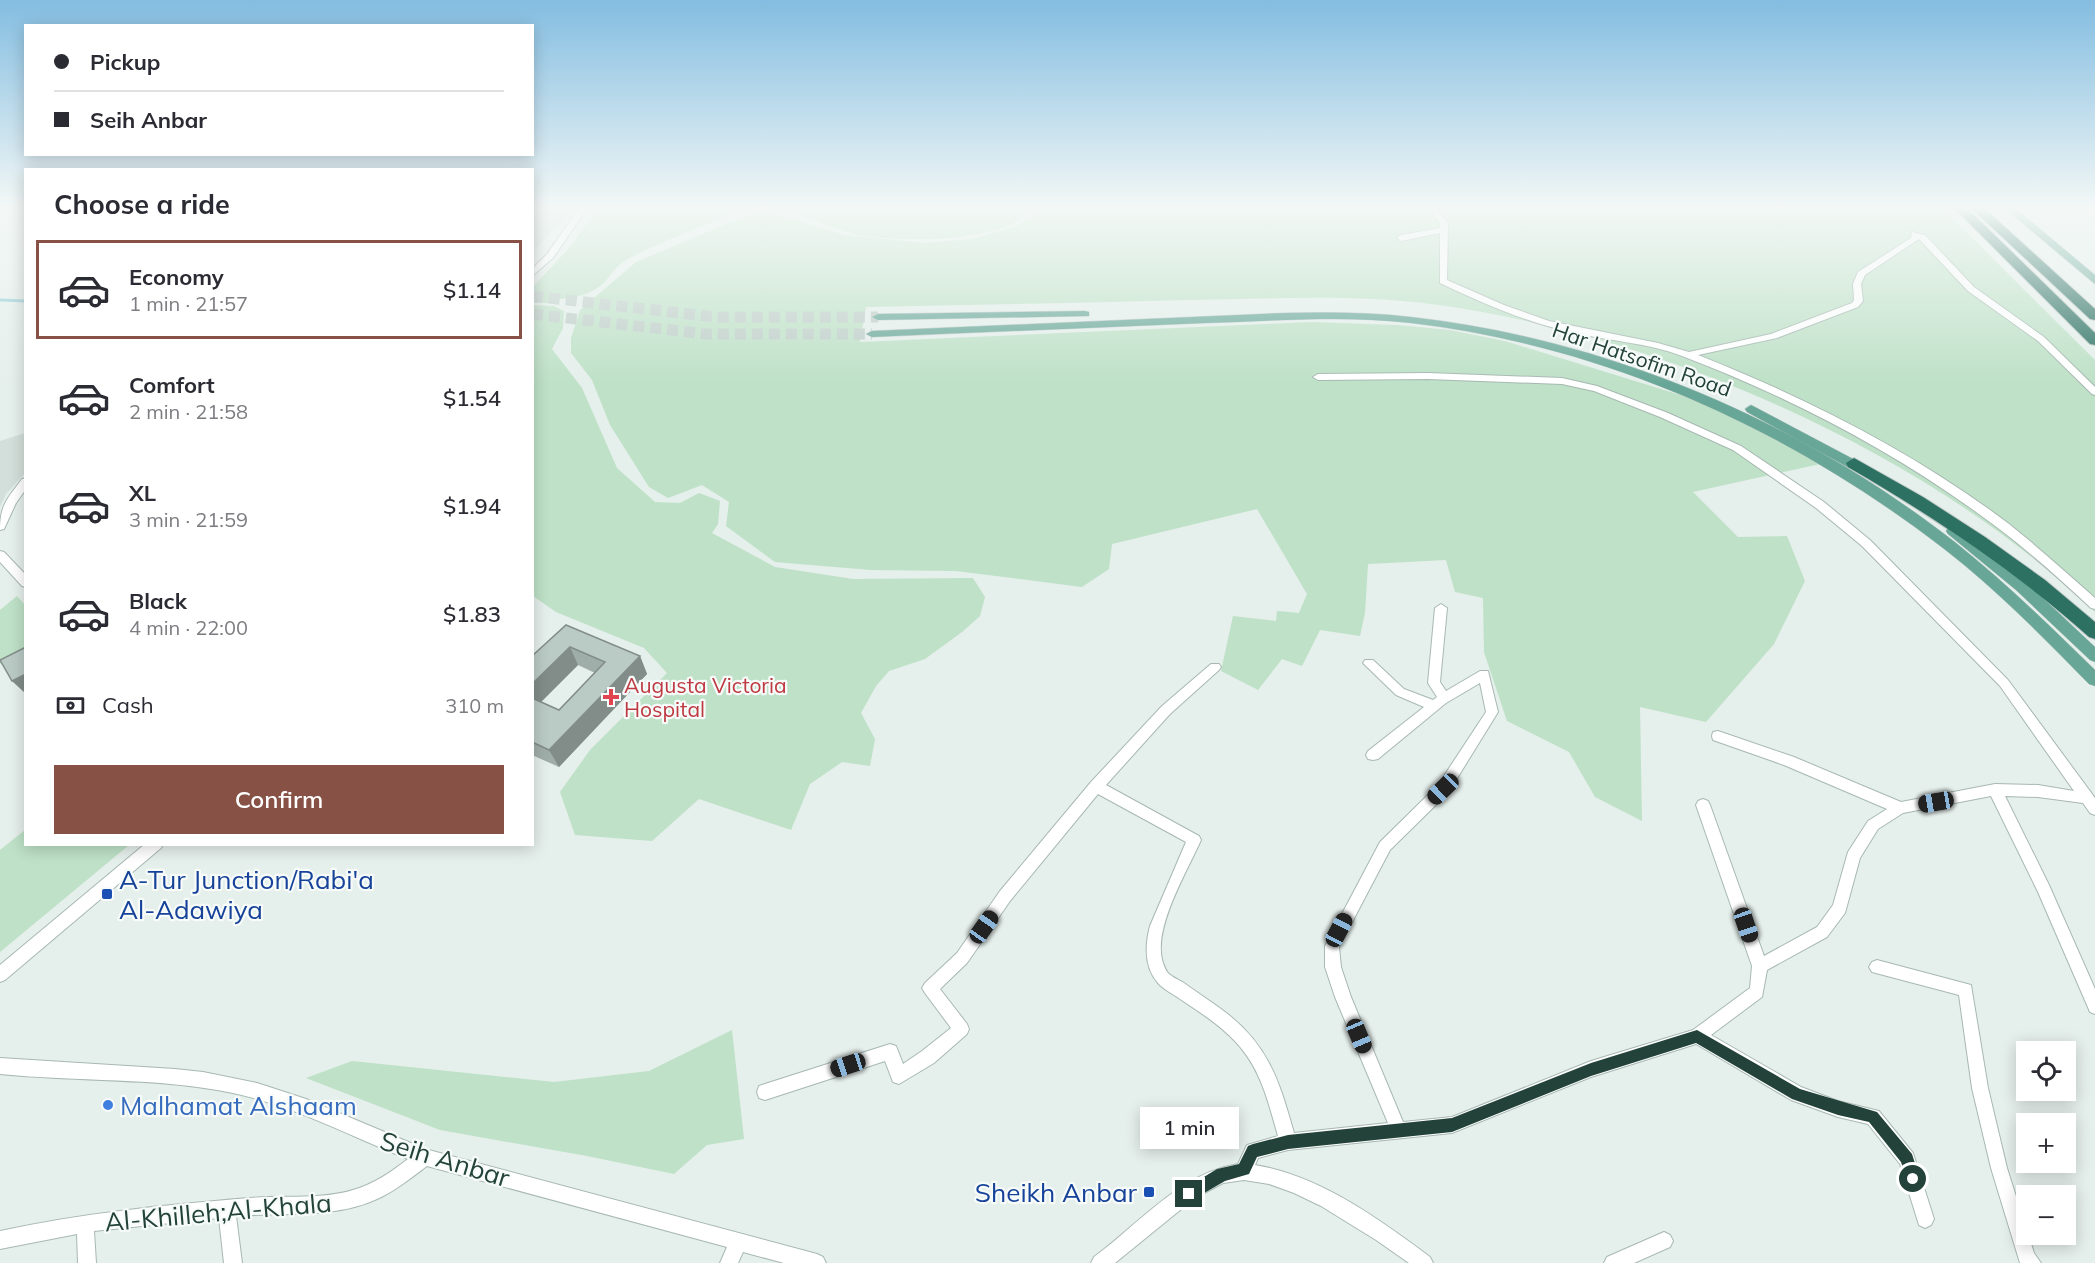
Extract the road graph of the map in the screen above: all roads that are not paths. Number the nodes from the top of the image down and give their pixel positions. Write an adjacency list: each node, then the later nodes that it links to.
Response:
1 (1443, 266): 12 (street)
2 (1874, 266): 12 (street)
3 (1950, 266): 14 (street)
4 (2019, 266): 11 (highway)
5 (2040, 266): 8 (highway)
6 (2077, 266): 7 (main road)
7 (2095, 281)
8 (2095, 316)
9 (878, 317): 15 (main road, Har Hatsofim Road)
10 (872, 334): 26 (main road, Har Hatsofim Road)
11 (2092, 338)
12 (1687, 355): 20 (street)
13 (1318, 377): 32 (street)
14 (2095, 392)
15 (1854, 464): 22 (highway); 23 (main road, Har Hatsofim Road)
16 (24, 484): 17 (street)
17 (0, 525)
18 (0, 555): 19 (street)
19 (24, 581)
20 (2095, 605)
21 (1441, 608): 27 (street)
22 (2095, 632)
23 (2095, 656)
24 (1369, 663): 27 (street)
25 (1215, 667): 30 (street)
26 (2095, 680)
27 (1439, 702): 29 (street); 44 (street)
28 (1718, 736): 34 (street)
29 (1373, 755)
30 (1096, 786): 43 (street); 45 (street)
31 (1995, 790): 32 (street); 34 (street); 40 (street)
32 (2085, 798): 35 (street)
33 (1703, 806): 37 (street)
34 (1900, 808): 37 (street)
35 (2095, 809)
36 (154, 846): 39 (street)
37 (1760, 966): 41 (street)
38 (1877, 967): 61 (street)
39 (0, 975)
40 (2095, 1007)
41 (1697, 1036): 44 (street); 49 (street)
42 (0, 1066): 46 (street, Seih Anbar)
43 (765, 1092)
44 (1399, 1131): 45 (street)
45 (1288, 1142): 47 (street)
46 (425, 1157): 48 (street, Al-Khilleh;Al-Khala); 52 (street, Seih Anbar)
47 (1244, 1170): 58 (street); 59 (street)
48 (227, 1209): 50 (street, Al-Khilleh;Al-Khala); 55 (street)
49 (1925, 1219)
50 (85, 1224): 51 (street, Al-Khilleh;Al-Khala); 54 (street)
51 (0, 1240)
52 (738, 1241): 56 (street); 57 (street, Seih Anbar)
53 (1664, 1241): 60 (street)
54 (87, 1263)
55 (233, 1263)
56 (729, 1263)
57 (817, 1263)
58 (1100, 1263)
59 (1424, 1263)
60 (1613, 1263)
61 (2032, 1263)

